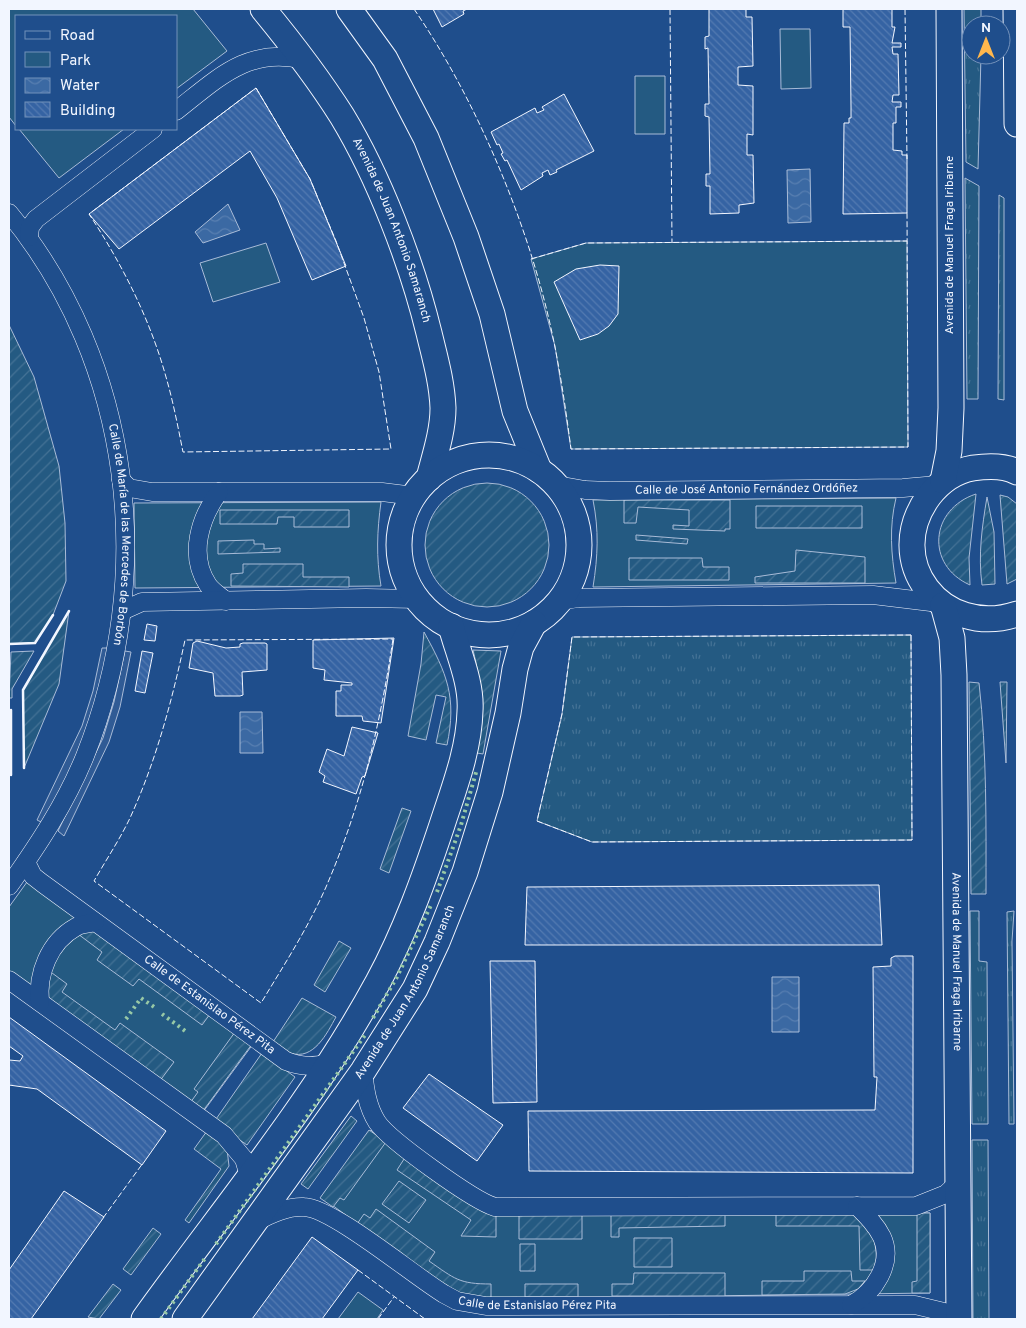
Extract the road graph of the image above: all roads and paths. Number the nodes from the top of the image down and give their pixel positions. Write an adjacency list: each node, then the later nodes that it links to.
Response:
1 (263, 9): 5 (street, Avenida de Juan Antonio Samaranch)
2 (349, 9): 12 (street)
3 (949, 9): 14 (street, Avenida de Manuel Fraga Iribarne)
4 (1016, 9): 7 (street)
5 (304, 60): 6 (street); 15 (street, Avenida de Juan Antonio Samaranch)
6 (178, 109)
7 (1017, 124)
8 (152, 130): 10 (street)
9 (9, 213): 10 (street, Calle de María de las Mercedes de Borbón)
10 (29, 237): 13 (street, Calle de María de las Mercedes de Borbón)
11 (1017, 472): 14 (street)
12 (548, 477): 14 (street, Calle de José Antonio Fernández Ordóñez); 15 (street); 19 (street)
13 (121, 480): 16 (street); 21 (street, Calle de María de las Mercedes de Borbón)
14 (940, 483): 20 (street)
15 (421, 487): 16 (street); 17 (street, Avenida de Juan Antonio Samaranch)
16 (218, 492): 18 (street)
17 (417, 599): 18 (street); 24 (street)
18 (226, 601): 21 (street)
19 (560, 601): 20 (street); 23 (street)
20 (941, 604): 22 (street); 33 (street, Avenida de Manuel Fraga Iribarne)
21 (122, 611): 25 (street, Calle de María de las Mercedes de Borbón)
22 (1017, 614)
23 (534, 623): 24 (street); 31 (street, Avenida de Juan Antonio Samaranch)
24 (450, 626): 30 (street)
25 (26, 862): 26 (street, Calle de María de las Mercedes de Borbón); 27 (street, Calle de Estanislao Pérez Pita)
26 (9, 886)
27 (95, 922): 29 (street); 30 (street, Calle de Estanislao Pérez Pita)
28 (9, 980): 29 (street)
29 (40, 1002): 32 (street)
30 (329, 1063): 32 (street)
31 (363, 1071): 34 (street); 35 (street, Avenida de Juan Antonio Samaranch)
32 (249, 1176): 38 (street)
33 (957, 1184): 34 (street); 41 (street, Avenida de Manuel Fraga Iribarne)
34 (858, 1206): 36 (street)
35 (254, 1222): 37 (street, Calle de Estanislao Pérez Pita); 39 (street, Avenida de Juan Antonio Samaranch)
36 (851, 1305): 37 (street, Calle de Estanislao Pérez Pita); 40 (street, Calle de Estanislao Pérez Pita)
37 (554, 1313)
38 (144, 1319)
39 (185, 1319)
40 (953, 1319)
41 (958, 1319)

